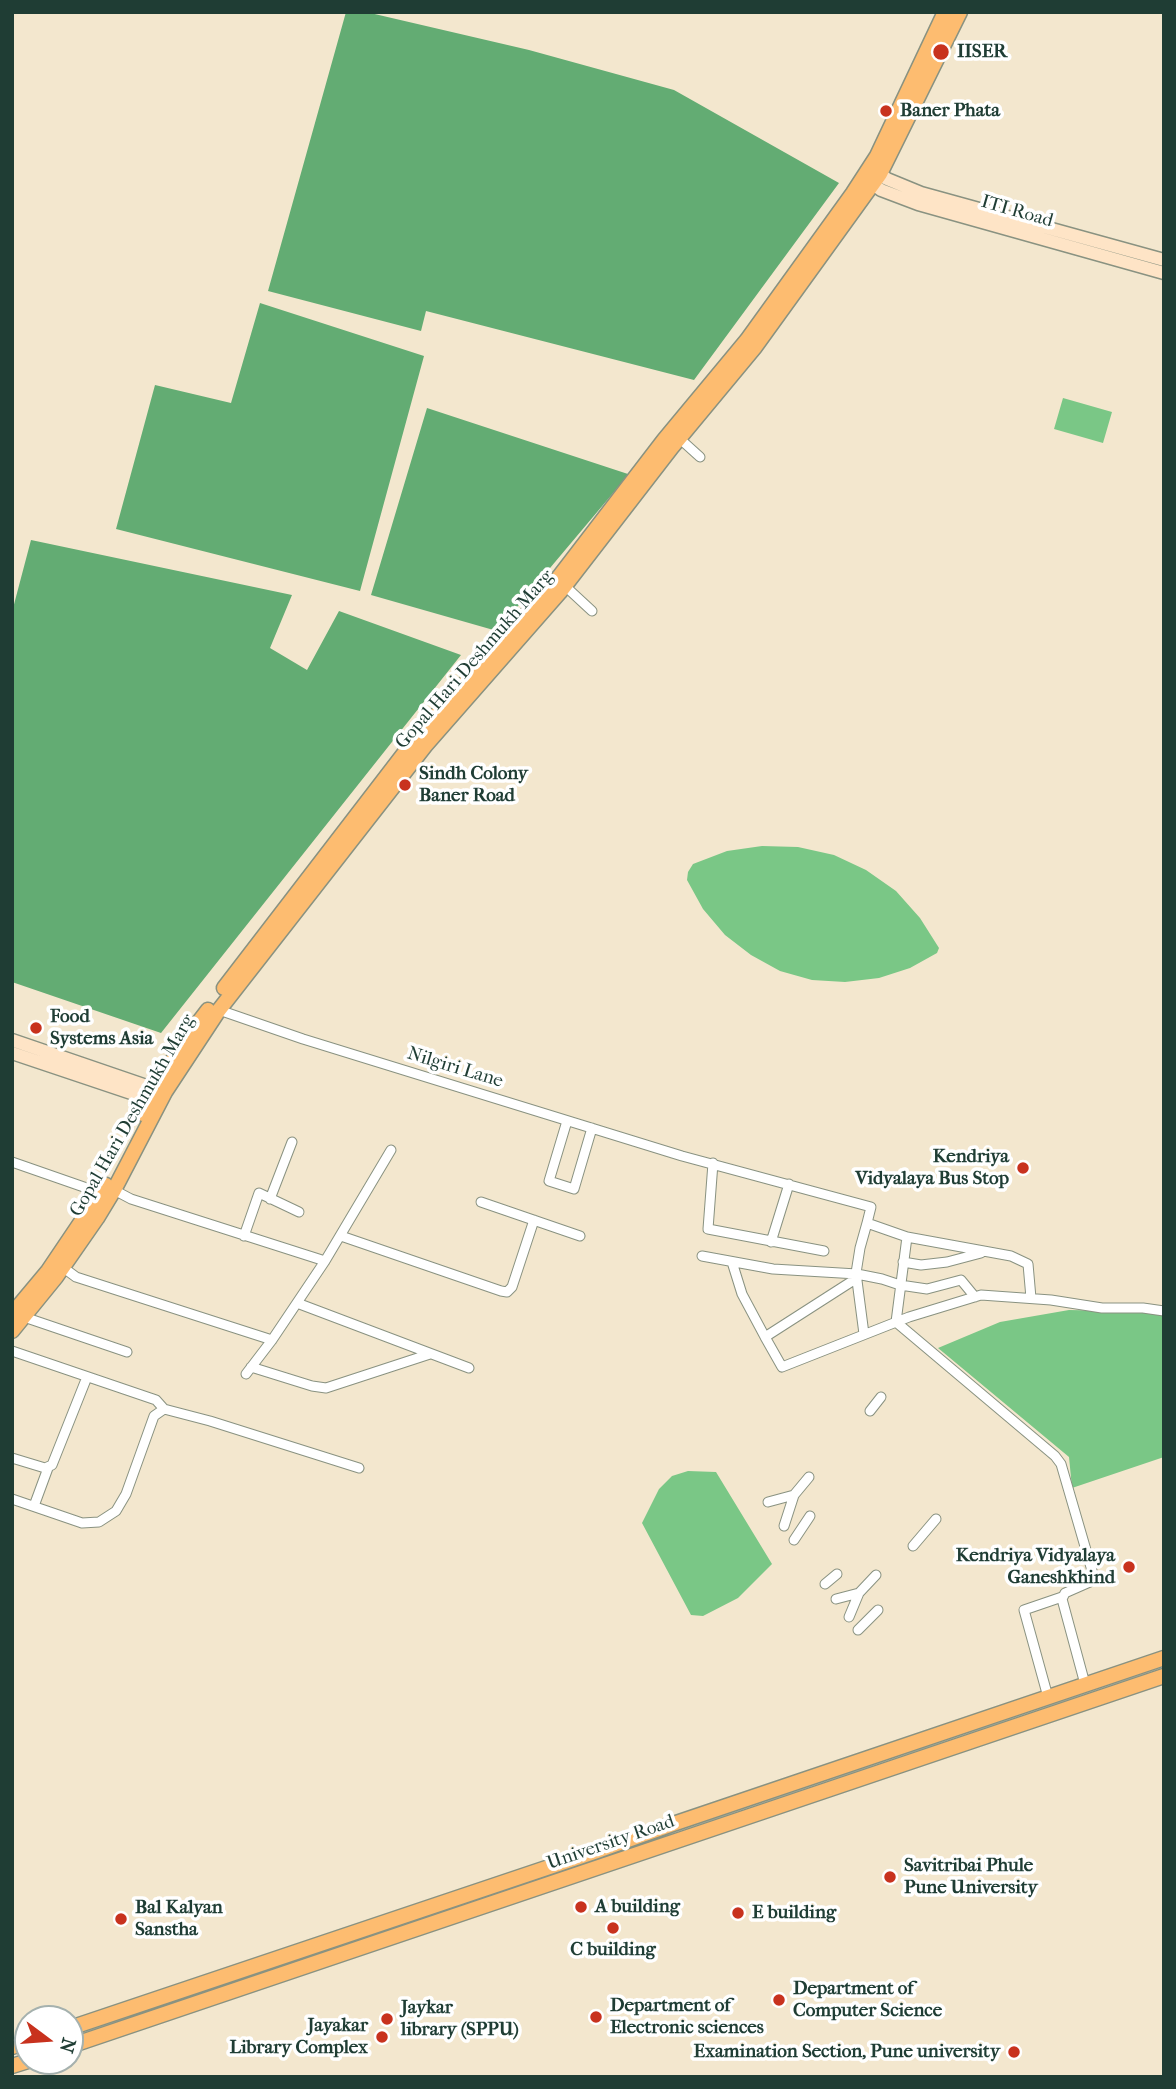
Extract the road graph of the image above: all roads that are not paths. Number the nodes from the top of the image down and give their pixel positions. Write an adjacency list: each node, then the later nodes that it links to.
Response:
1 (945, 12): 3 (main road, Gopal Hari Deshmukh Marg)
2 (960, 12): 3 (main road, Gopal Hari Deshmukh Marg)
3 (872, 176): 4 (main road, ITI Road); 7 (main road, Gopal Hari Deshmukh Marg); 11 (main road, Gopal Hari Deshmukh Marg)
4 (1109, 251): 5 (main road, ITI Road); 6 (main road, ITI Road)
5 (1164, 260)
6 (1164, 273)
7 (679, 438): 8 (street); 9 (main road, Gopal Hari Deshmukh Marg)
8 (700, 457)
9 (565, 586): 10 (street); 11 (main road, Gopal Hari Deshmukh Marg)
10 (592, 611)
11 (407, 760): 12 (main road, Gopal Hari Deshmukh Marg); 15 (main road, Gopal Hari Deshmukh Marg)
12 (219, 1010): 15 (main road, Gopal Hari Deshmukh Marg); 16 (street, Nilgiri Lane)
13 (12, 1040): 15 (main road)
14 (12, 1053): 15 (main road)
15 (158, 1096): 23 (main road, Gopal Hari Deshmukh Marg)
16 (567, 1121): 17 (street, Nilgiri Lane); 17 (street)
17 (592, 1128): 21 (street, Nilgiri Lane)
18 (292, 1142): 24 (street)
19 (391, 1150): 30 (street)
20 (12, 1162): 23 (street)
21 (713, 1163): 22 (street, Nilgiri Lane); 33 (street)
22 (789, 1184): 28 (street, Nilgiri Lane); 33 (street)
23 (108, 1191): 29 (street); 40 (main road, Gopal Hari Deshmukh Marg)
24 (270, 1199): 26 (street); 29 (street)
25 (481, 1202): 27 (street)
26 (299, 1212)
27 (534, 1220): 30 (street); 31 (street)
28 (867, 1223): 32 (street); 41 (street)
29 (244, 1236): 37 (street)
30 (341, 1236): 37 (street)
31 (580, 1236)
32 (907, 1237): 35 (street); 39 (street)
33 (771, 1242): 34 (street)
34 (824, 1251)
35 (986, 1252): 39 (street); 44 (street)
36 (702, 1256): 38 (street)
37 (325, 1261): 45 (street)
38 (732, 1262): 41 (street); 51 (street)
39 (903, 1262): 42 (street)
40 (59, 1263): 47 (main road, Gopal Hari Deshmukh Marg); 52 (street)
41 (857, 1276): 42 (street); 50 (street); 51 (street)
42 (900, 1285): 43 (street); 48 (street)
43 (975, 1297): 44 (street); 48 (street)
44 (1031, 1298): 46 (street)
45 (297, 1303): 52 (street); 55 (street)
46 (1164, 1311)
47 (18, 1315): 49 (main road, Gopal Hari Deshmukh Marg); 54 (street)
48 (896, 1322): 50 (street); 78 (street)
49 (12, 1331)
50 (864, 1335): 51 (street)
51 (765, 1337)
52 (272, 1340): 55 (street)
53 (12, 1351): 57 (street)
54 (127, 1352)
55 (430, 1354): 56 (street)
56 (470, 1368)
57 (87, 1377): 59 (street); 62 (street)
58 (881, 1397): 60 (street)
59 (164, 1409): 63 (street); 68 (street)
60 (870, 1411)
61 (12, 1458): 62 (street)
62 (48, 1468): 68 (street)
63 (359, 1468)
64 (808, 1477): 65 (street)
65 (794, 1495): 67 (street); 71 (street)
66 (12, 1499): 68 (street)
67 (768, 1502)
68 (34, 1506)
69 (810, 1516): 72 (street)
70 (936, 1519): 73 (street)
71 (784, 1525)
72 (794, 1540)
73 (913, 1546)
74 (837, 1574): 76 (street)
75 (876, 1575): 77 (street)
76 (825, 1584)
77 (859, 1593): 79 (street); 81 (street)
78 (1062, 1597): 85 (street); 86 (street)
79 (836, 1599)
80 (878, 1610): 82 (street)
81 (849, 1618)
82 (858, 1630)
83 (1164, 1658): 85 (main road, University Road)
84 (1164, 1676): 88 (main road, University Road)
85 (1085, 1684): 86 (main road, University Road)
86 (1048, 1697): 87 (main road, University Road)
87 (84, 2023)
88 (84, 2041)

